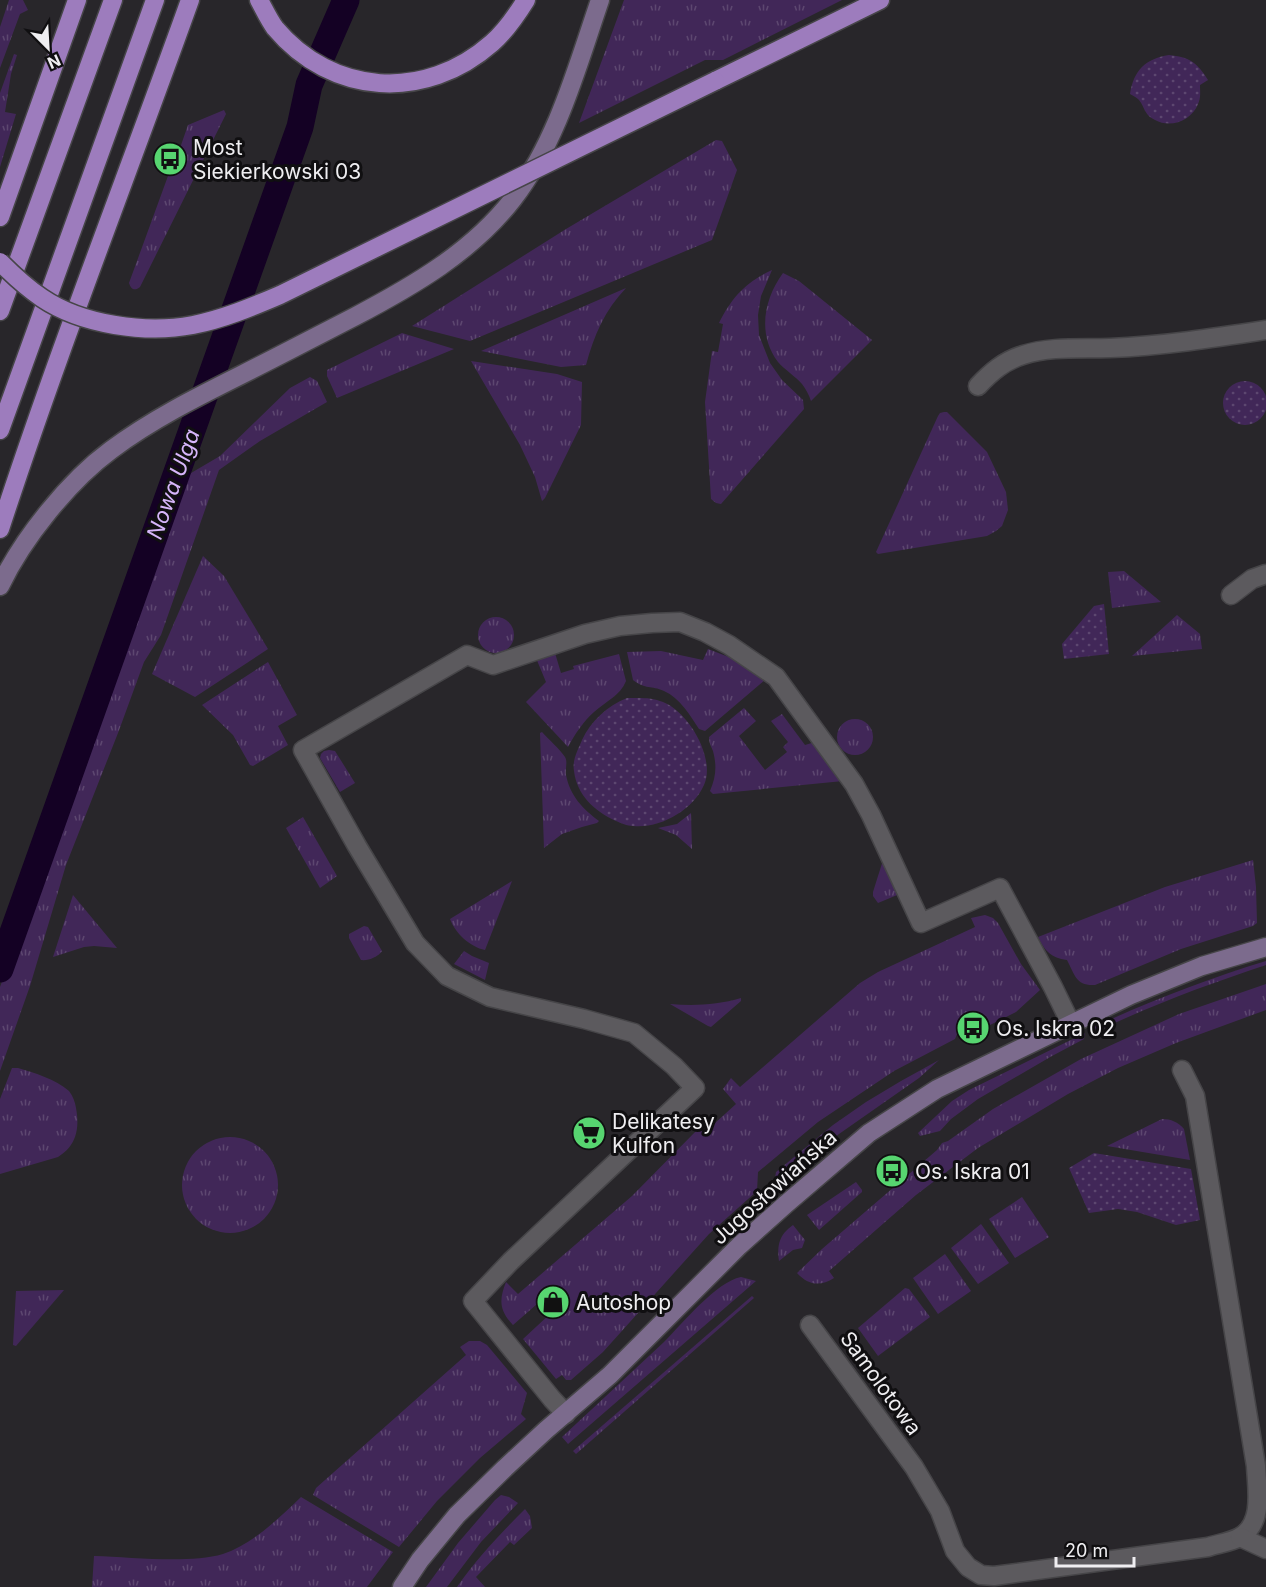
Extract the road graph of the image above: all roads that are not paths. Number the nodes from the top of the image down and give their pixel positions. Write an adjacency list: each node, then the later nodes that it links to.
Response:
1 (77, 0): 9 (main road)
2 (113, 0): 11 (main road)
3 (155, 0): 14 (main road)
4 (190, 0): 15 (main road)
5 (259, 0): 6 (main road)
6 (526, 0)
7 (600, 0): 17 (street)
8 (880, 0): 10 (main road, bridge)
9 (0, 217)
10 (0, 262)
11 (0, 311)
12 (1266, 330): 13 (street)
13 (978, 386)
14 (0, 430)
15 (0, 529)
16 (1266, 574): 18 (street)
17 (0, 586)
18 (1231, 595)
19 (1266, 947): 20 (street, Jugosłowiańska)
20 (1071, 1024): 23 (street, Jugosłowiańska); 23 (street)
21 (1182, 1070): 24 (street)
22 (810, 1325): 24 (street, Samolotowa)
23 (566, 1414): 26 (street, Jugosłowiańska)
24 (1240, 1537): 25 (street)
25 (1266, 1549)
26 (402, 1587)

